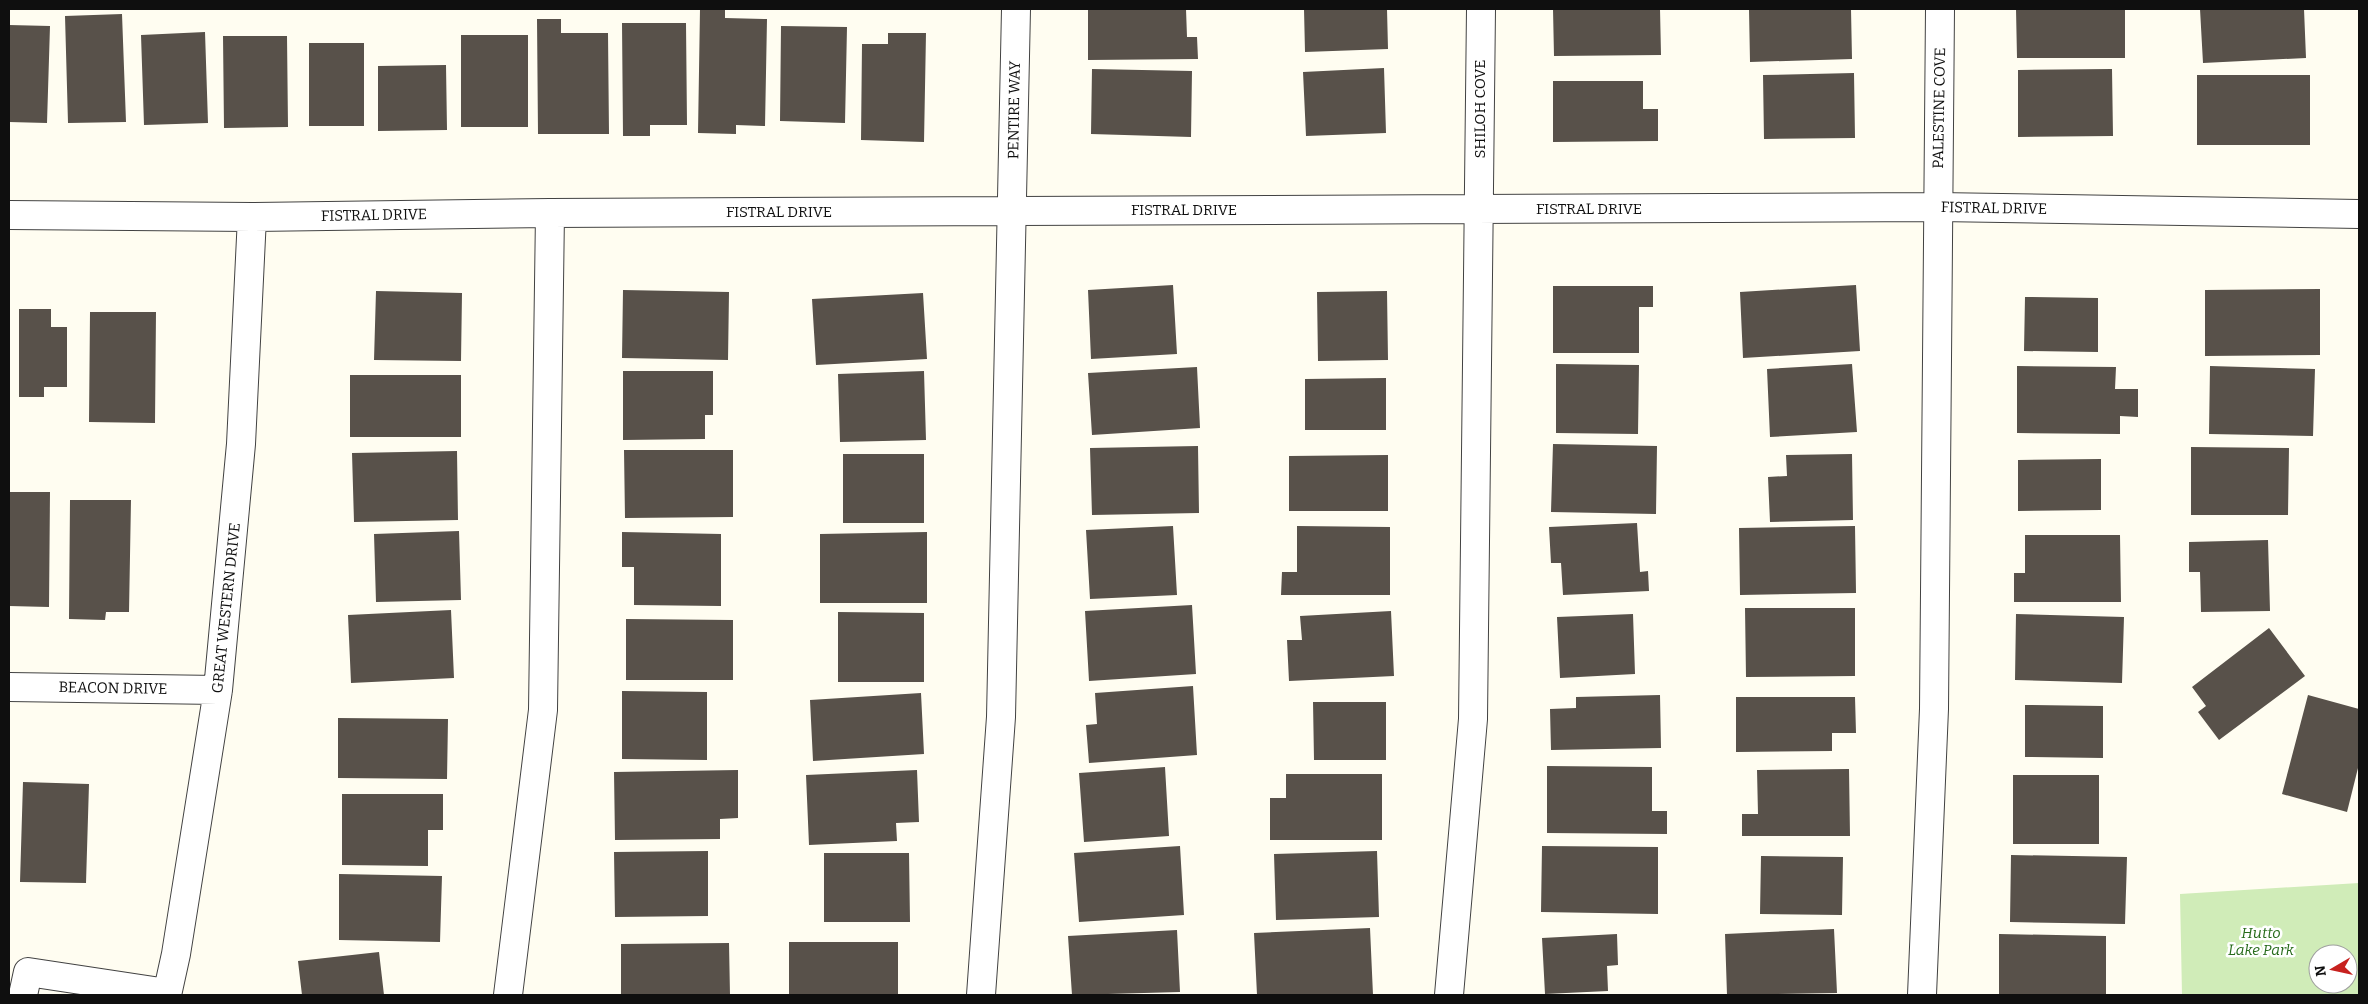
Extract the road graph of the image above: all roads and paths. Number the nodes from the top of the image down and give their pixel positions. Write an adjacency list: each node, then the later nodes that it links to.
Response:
1 (1016, 9): 6 (street, PENTIRE WAY)
2 (1481, 9): 5 (street, SHILOH COVE)
3 (1940, 9): 4 (street, PALESTINE COVE)
4 (1938, 207): 5 (street, FISTRAL DRIVE); 8 (street, FISTRAL DRIVE); 18 (street, PALESTINE COVE)
5 (1479, 209): 6 (street, FISTRAL DRIVE); 17 (street, SHILOH COVE)
6 (1013, 211): 7 (street, FISTRAL DRIVE); 16 (street, PENTIRE WAY)
7 (550, 213): 10 (street, FISTRAL DRIVE); 15 (street)
8 (2359, 214)
9 (9, 215): 10 (street, FISTRAL DRIVE)
10 (252, 217): 12 (street, GREAT WESTERN DRIVE)
11 (9, 687): 12 (street, BEACON DRIVE)
12 (218, 690): 13 (street, GREAT WESTERN DRIVE)
13 (167, 994): 14 (street)
14 (23, 995)
15 (508, 995)
16 (981, 995)
17 (1449, 995)
18 (1922, 995)

